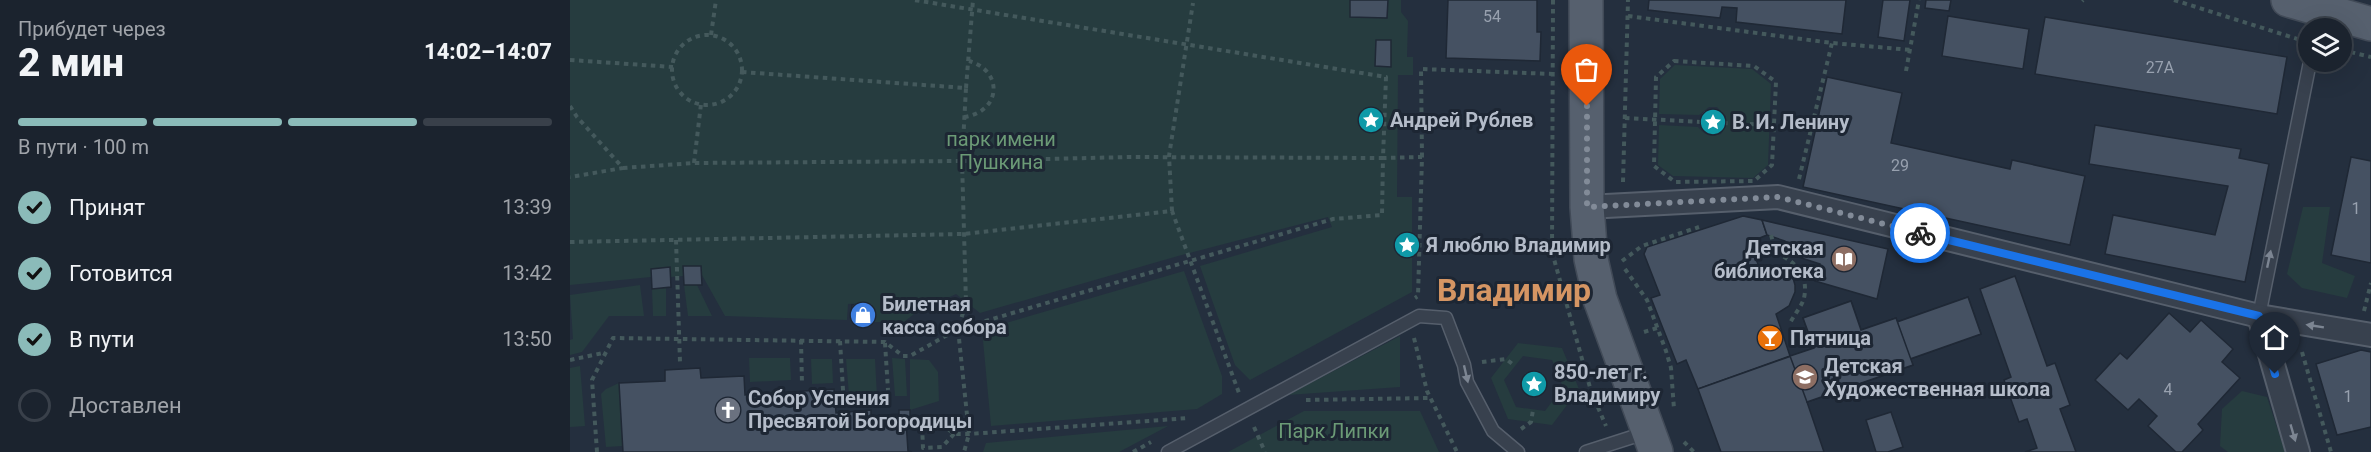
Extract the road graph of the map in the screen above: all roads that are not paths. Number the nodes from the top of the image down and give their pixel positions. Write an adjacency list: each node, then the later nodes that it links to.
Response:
1 (1586, 0): 7 (main road)
2 (2288, 0): 5 (main road)
3 (2353, 0): 4 (main road)
4 (2371, 17)
5 (2371, 24)
6 (2308, 72): 8 (lane, one-way to 6)
7 (1587, 207): 8 (street); 10 (main road)
8 (2259, 316): 9 (street, one-way to 8); 14 (street, one-way to 14)
9 (2371, 335)
10 (1653, 442): 13 (lane)
11 (1168, 452): 12 (lane, one-way to 12)
12 (1518, 452)
13 (1586, 452)
14 (2298, 452)

